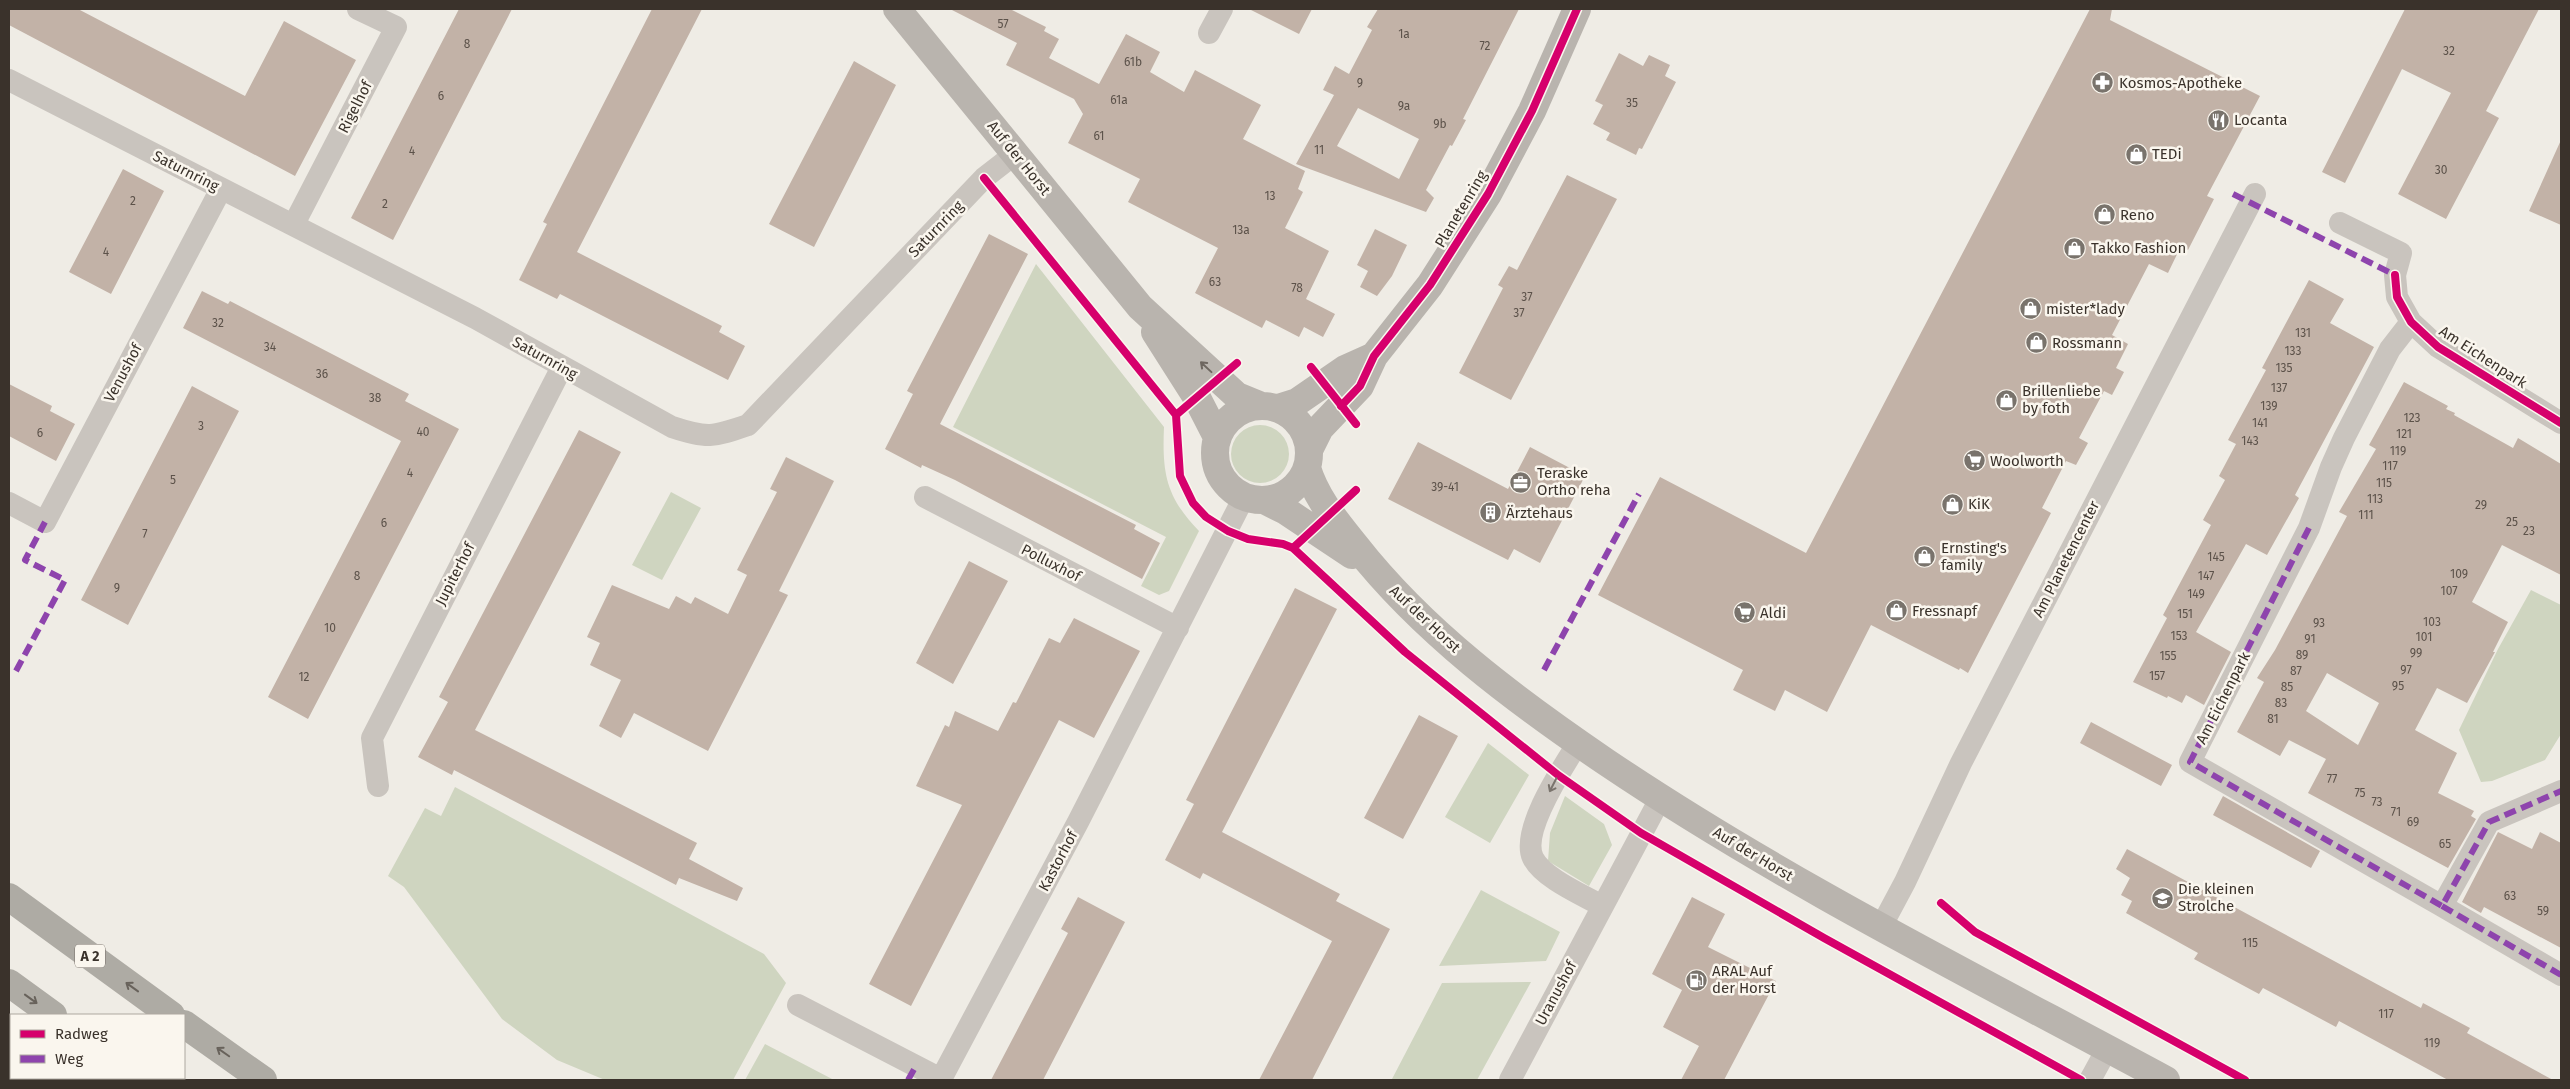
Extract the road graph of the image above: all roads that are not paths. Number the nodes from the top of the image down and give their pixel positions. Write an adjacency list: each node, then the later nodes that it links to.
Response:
1 (358, 9): 11 (street, Rigelhof)
2 (897, 9): 7 (street, Auf der Horst)
3 (1222, 9): 5 (street)
4 (1577, 9): 14 (street, Planetenring)
5 (1209, 33)
6 (9, 80): 8 (street, Saturnring)
7 (1015, 154): 12 (street, Auf der Horst); 15 (street, Saturnring)
8 (221, 189): 11 (street, Saturnring); 22 (street, Venushof)
9 (2255, 194): 32 (street, Am Planetencenter)
10 (2340, 223): 13 (street, Am Eichenpark)
11 (294, 224): 15 (street, Saturnring)
12 (1140, 307): 16 (street, Auf der Horst, one-way to 12); 18 (street, Auf der Horst)
13 (2411, 322): 17 (street, Am Eichenpark); 31 (street, Am Eichenpark)
14 (1374, 356): 16 (street, Planetenring); 19 (street, Planetenring)
15 (562, 367): 26 (street, Jupiterhof)
16 (1268, 406): 18 (street); 19 (street)
17 (2561, 423)
18 (1217, 437): 21 (street)
19 (1308, 459): 21 (street); 23 (street, Auf der Horst)
20 (925, 497): 24 (street, Polluxhof)
21 (1254, 499): 23 (street, Auf der Horst); 24 (street, Kastorhof)
22 (9, 503)
23 (1378, 574): 25 (street, Auf der Horst)
24 (1178, 628): 35 (street, Kastorhof)
25 (1578, 743): 28 (street, Auf der Horst); 30 (street, one-way to 30)
26 (378, 786)
27 (2561, 791): 31 (street)
28 (1660, 799): 30 (street, Uranushof); 32 (street, Auf der Horst)
29 (9, 897): 37 (highway, A 2, one-way to 29)
30 (1602, 906): 41 (street, Uranushof)
31 (2442, 906): 33 (street, Am Eichenpark)
32 (1881, 927): 39 (street, Auf der Horst)
33 (2561, 975)
34 (9, 984): 36 (highway, one-way to 36)
35 (798, 1005)
36 (52, 1014)
37 (170, 1014)
38 (185, 1025): 40 (highway, one-way to 38)
39 (2107, 1049): 42 (street); 43 (street, Auf der Horst)
40 (263, 1080)
41 (1510, 1080)
42 (2090, 1080)
43 (2166, 1080)

